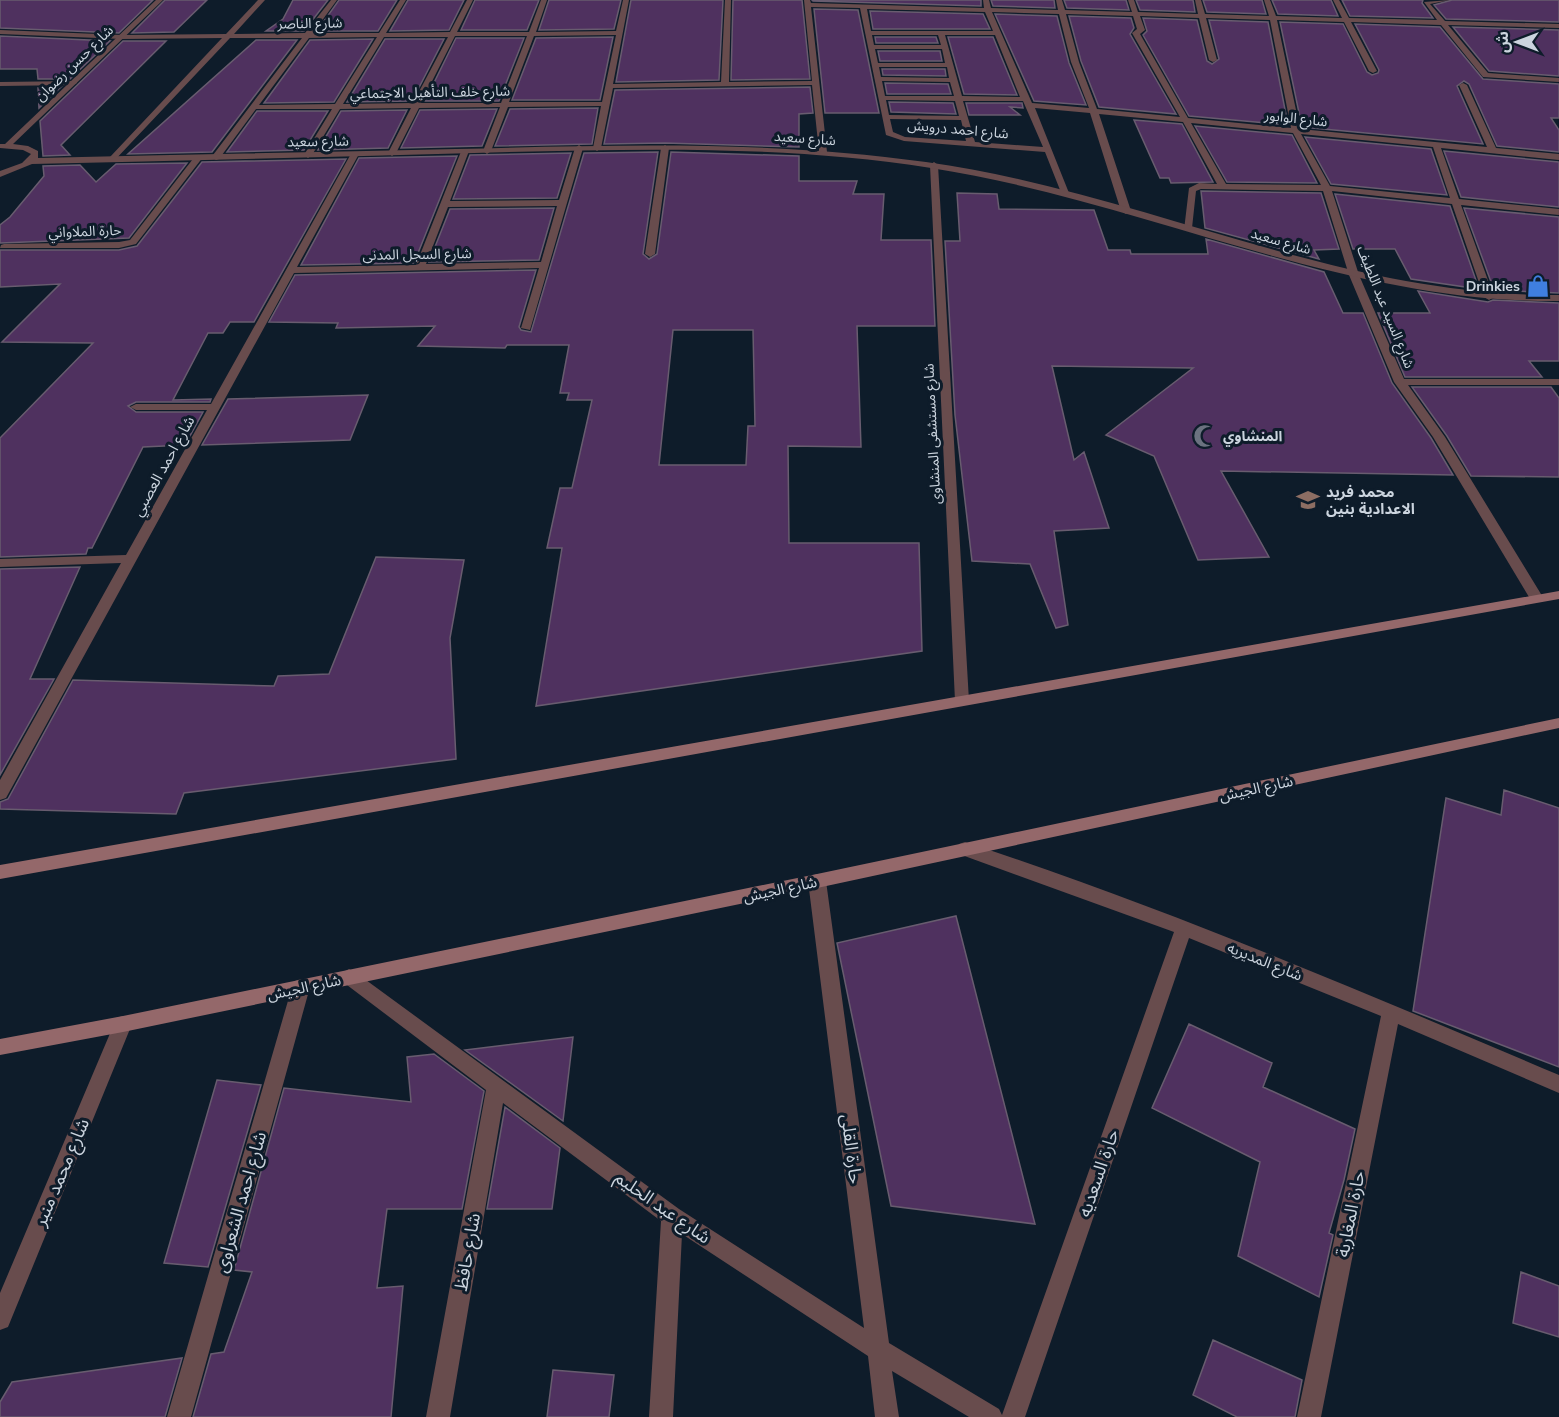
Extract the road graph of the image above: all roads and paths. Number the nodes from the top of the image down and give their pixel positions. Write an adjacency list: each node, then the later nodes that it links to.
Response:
1 (160, 0): 39 (street, شارع حسن رضوان)
2 (262, 0): 38 (street)
3 (334, 0): 36 (street)
4 (403, 0): 37 (street)
5 (471, 0): 35 (street)
6 (544, 0): 30 (street)
7 (626, 0): 31 (street)
8 (728, 0): 52 (street)
9 (918, 0): 20 (street)
10 (986, 0): 21 (street)
11 (1059, 0): 23 (street)
12 (1131, 0): 22 (street)
13 (1198, 0): 24 (street)
14 (1267, 0): 25 (street, شارع السيد عبد اللطيف)
15 (1336, 0): 26 (street)
16 (1447, 0): 27 (street)
17 (807, 3): 19 (street); 50 (street)
18 (879, 4): 19 (street); 20 (street)
19 (863, 7): 32 (street, شارع احمد درويش)
20 (920, 9): 21 (street)
21 (988, 11): 23 (street); 34 (street)
22 (1137, 13): 23 (street); 24 (street); 66 (street)
23 (1061, 14): 63 (street)
24 (1200, 15): 25 (street); 42 (street)
25 (1273, 16): 26 (street); 67 (street, شارع السيد عبد اللطيف)
26 (1346, 20): 27 (street); 45 (street)
27 (1444, 22): 28 (street); 48 (street)
28 (1559, 26)
29 (0, 32): 39 (street, شارع الناصر)
30 (532, 33): 31 (street, شارع الناصر); 35 (street, شارع الناصر); 60 (street)
31 (620, 33): 54 (street)
32 (868, 33): 33 (street); 40 (street, شارع احمد درويش)
33 (940, 33): 34 (street); 41 (street)
34 (997, 33): 57 (street)
35 (453, 34): 37 (street, شارع الناصر); 59 (street)
36 (307, 35): 37 (street, شارع الناصر); 38 (street, شارع الناصر); 62 (street)
37 (382, 35): 61 (street)
38 (228, 36): 39 (street, شارع الناصر); 85 (street)
39 (122, 37): 49 (street, شارع حسن رضوان)
40 (870, 46): 41 (street); 43 (street, شارع احمد درويش)
41 (944, 47): 44 (street)
42 (1213, 60)
43 (874, 64): 44 (street); 46 (street, شارع احمد درويش)
44 (949, 65): 47 (street)
45 (1373, 71)
46 (877, 80): 47 (street); 55 (street, شارع احمد درويش)
47 (953, 80): 56 (street)
48 (1559, 80)
49 (73, 83): 51 (street); 70 (street, شارع حسن رضوان)
50 (816, 83): 52 (street); 78 (street)
51 (0, 84)
52 (725, 84): 54 (street)
53 (1463, 85): 77 (street)
54 (610, 86): 58 (street)
55 (881, 98): 56 (street, شارع الوابور); 64 (street, شارع احمد درويش)
56 (958, 99): 57 (street, شارع الوابور); 65 (street)
57 (1028, 102): 63 (street, شارع الوابور); 74 (street)
58 (606, 104): 60 (street, شارع خلف التأهيل الاجتماعي); 72 (street)
59 (416, 105): 60 (street, شارع خلف التأهيل الاجتماعي); 61 (street, شارع خلف التأهيل الاجتماعي); 79 (street)
60 (505, 105): 76 (street)
61 (338, 106): 62 (street, شارع خلف التأهيل الاجتماعي); 81 (street)
62 (254, 107): 83 (street)
63 (1094, 112): 66 (street, شارع الوابور); 95 (street)
64 (885, 117): 65 (street); 68 (street, شارع احمد درويش)
65 (964, 118): 68 (street)
66 (1188, 121): 67 (street, شارع الوابور); 89 (street)
67 (1296, 132): 69 (street, شارع الوابور); 90 (street, شارع السيد عبد اللطيف)
68 (971, 144): 74 (street, شارع احمد درويش)
69 (1436, 145): 77 (street, شارع الوابور); 92 (street)
70 (4, 146): 86 (street)
71 (579, 148): 72 (street, شارع سعيد); 76 (street, شارع سعيد); 93 (street)
72 (597, 148): 73 (street, شارع سعيد)
73 (665, 148): 78 (street, شارع سعيد); 99 (street)
74 (1046, 150): 91 (street)
75 (465, 151): 76 (street, شارع سعيد); 79 (street, شارع سعيد); 94 (street)
76 (487, 151)
77 (1493, 151): 84 (street, شارع الوابور)
78 (823, 152): 87 (street, شارع سعيد)
79 (392, 153): 80 (street, شارع سعيد)
80 (355, 154): 81 (street, شارع سعيد); 102 (street, شارع احمد العصبي)
81 (308, 155): 83 (street, شارع سعيد)
82 (199, 157): 83 (street, شارع سعيد); 85 (street, شارع سعيد); 98 (street, حارة الملاواني)
83 (216, 157)
84 (1559, 157)
85 (113, 159): 86 (street, شارع سعيد)
86 (32, 161): 88 (street)
87 (934, 165): 91 (street, شارع سعيد); 115 (street, شارع مستشفى المنشاوى)
88 (0, 174)
89 (1223, 186): 90 (street); 97 (street)
90 (1327, 188): 92 (street); 103 (street, شارع السيد عبد اللطيف)
91 (1065, 193): 95 (street, شارع سعيد)
92 (1454, 201): 96 (street); 104 (street)
93 (563, 203): 94 (street); 100 (street)
94 (445, 204): 101 (street)
95 (1126, 211): 97 (street, شارع سعيد)
96 (1559, 212)
97 (1187, 228): 103 (street, شارع سعيد)
98 (4, 247)
99 (650, 254)
100 (545, 265): 101 (street, شارع السجل المدنى); 106 (street)
101 (420, 267): 102 (street, شارع السجل المدنى)
102 (291, 270): 110 (street, شارع احمد العصبي)
103 (1354, 275): 104 (street, شارع سعيد); 107 (street, شارع السيد عبد اللطيف)
104 (1489, 297): 105 (street, شارع سعيد)
105 (1559, 298)
106 (526, 328)
107 (1400, 382): 108 (street); 114 (street, شارع السيد عبد اللطيف)
108 (1559, 382)
109 (136, 407): 110 (street)
110 (215, 407): 111 (street, شارع احمد العصبي)
111 (130, 559): 112 (street); 117 (street, شارع احمد العصبي)
112 (0, 563)
113 (1559, 595): 114 (main road)
114 (1538, 599): 115 (main road)
115 (962, 701): 119 (main road)
116 (1559, 723): 118 (main road, شارع الجيش)
117 (0, 794)
118 (965, 849): 120 (main road, شارع الجيش); 121 (street, شارع المديريه)
119 (0, 872)
120 (817, 881): 122 (main road, شارع الجيش); 131 (street, حارة القلى)
121 (1184, 928): 124 (street, شارع المديريه); 137 (street, حارة السعديه)
122 (349, 977): 123 (main road, شارع الجيش); 128 (street, شارع عبد الحليم)
123 (301, 987): 125 (main road, شارع الجيش); 132 (street, شارع احمد الشعراوى)
124 (1391, 1012): 127 (street, شارع المديريه); 138 (street, حارة المغاربة)
125 (123, 1024): 126 (main road, شارع الجيش); 130 (street, شارع محمد منير)
126 (0, 1047)
127 (1559, 1084)
128 (496, 1087): 129 (street, شارع عبد الحليم); 133 (street, شارع حافظ)
129 (672, 1216): 131 (street, شارع عبد الحليم); 134 (street)
130 (0, 1319)
131 (878, 1349): 135 (street, حارة القلى); 136 (street, شارع عبد الحليم)
132 (179, 1417)
133 (438, 1417)
134 (661, 1417)
135 (887, 1417)
136 (991, 1417)
137 (1012, 1417)
138 (1309, 1417)

